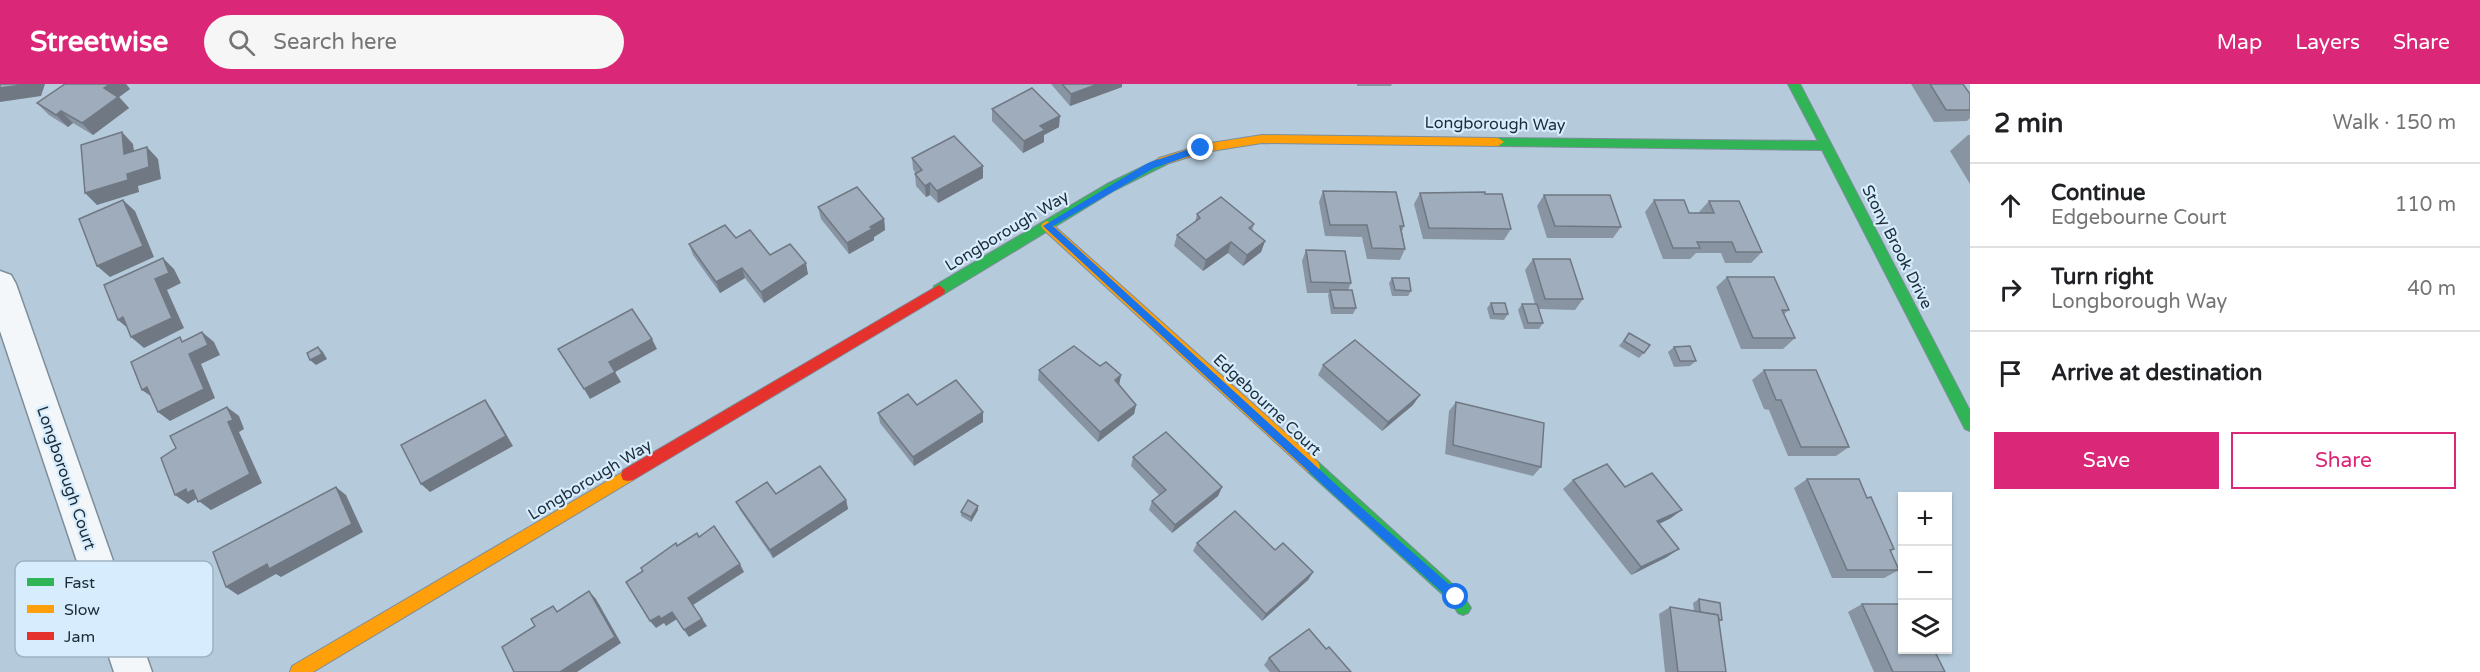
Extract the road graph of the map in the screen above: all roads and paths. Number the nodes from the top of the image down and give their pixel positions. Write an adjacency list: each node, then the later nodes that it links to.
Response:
1 (1794, 84): 2 (street, Stony Brook Drive)
2 (1826, 146): 3 (street, Longborough Way); 5 (street, Stony Brook Drive)
3 (1047, 226): 7 (street, Edgebourne Court); 10 (street, Longborough Way)
4 (0, 284): 6 (street, Longborough Court)
5 (1970, 425)
6 (95, 561)
7 (1463, 608)
8 (128, 657): 9 (street, Longborough Court)
9 (133, 672)
10 (298, 672)

